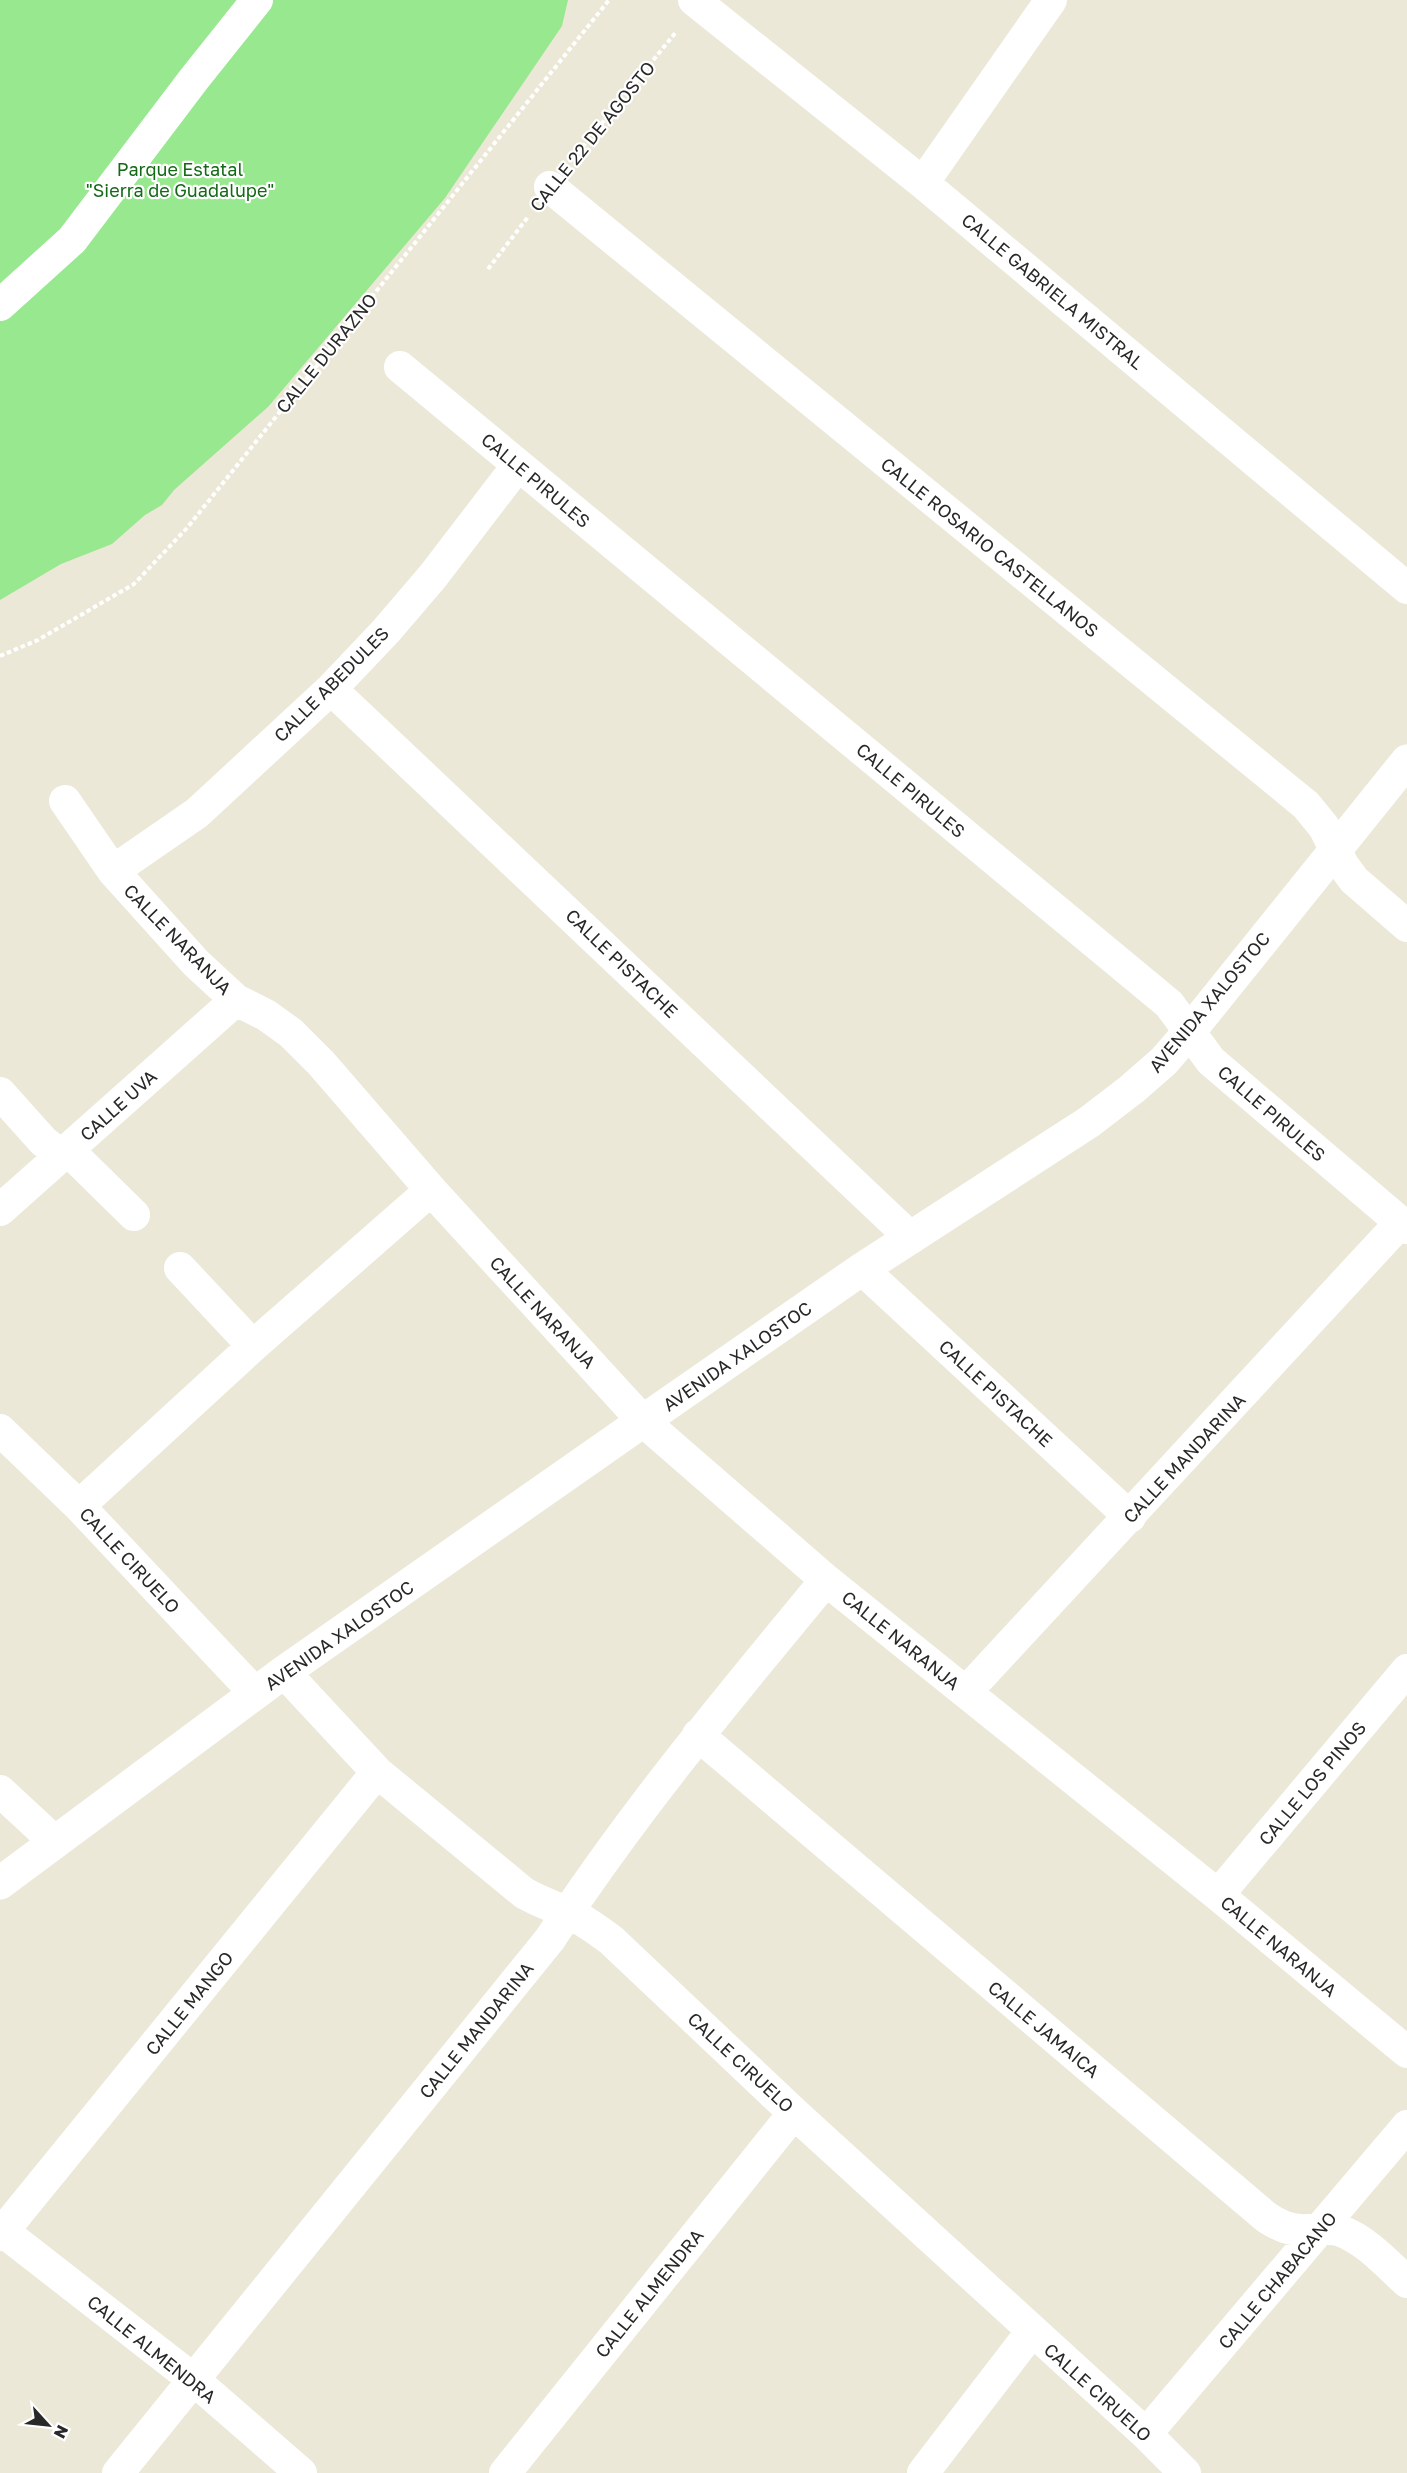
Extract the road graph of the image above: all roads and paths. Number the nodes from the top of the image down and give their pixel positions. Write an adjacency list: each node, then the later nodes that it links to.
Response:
1 (257, 0): 8 (street)
2 (609, 0): 12 (path, CALLE DURAZNO)
3 (1051, 0): 5 (street)
4 (696, 2): 5 (street, CALLE GABRIELA MISTRAL); 6 (path, CALLE 22 DE AGOSTO)
5 (923, 183): 11 (street, CALLE GABRIELA MISTRAL)
6 (550, 188): 7 (path, CALLE 22 DE AGOSTO); 16 (street, CALLE ROSARIO CASTELLANOS)
7 (488, 269)
8 (0, 305)
9 (400, 367): 10 (street, CALLE PIRULES)
10 (518, 465): 13 (street, CALLE ABEDULES); 20 (street, CALLE PIRULES)
11 (1407, 588)
12 (0, 656)
13 (331, 689): 17 (street, CALLE ABEDULES); 27 (street, CALLE PISTACHE)
14 (1407, 761): 16 (street, AVENIDA XALOSTOC)
15 (65, 801): 17 (street, CALLE NARANJA)
16 (1336, 848): 18 (street, CALLE ROSARIO CASTELLANOS); 20 (street, AVENIDA XALOSTOC)
17 (113, 871): 19 (street, CALLE NARANJA)
18 (1407, 926)
19 (236, 1000): 22 (street, CALLE UVA); 23 (street, CALLE NARANJA)
20 (1189, 1032): 26 (street, CALLE PIRULES); 27 (street, AVENIDA XALOSTOC)
21 (0, 1093): 22 (street)
22 (65, 1152): 24 (street, CALLE UVA); 25 (street)
23 (431, 1190): 30 (street); 31 (street, CALLE NARANJA)
24 (0, 1210)
25 (134, 1215)
26 (1404, 1226): 34 (street, CALLE MANDARINA)
27 (911, 1238): 29 (street, AVENIDA XALOSTOC)
28 (180, 1268): 30 (street)
29 (862, 1269): 31 (street, AVENIDA XALOSTOC); 34 (street, CALLE PISTACHE)
30 (253, 1346): 33 (street)
31 (643, 1421): 35 (street, CALLE NARANJA); 37 (street, AVENIDA XALOSTOC)
32 (0, 1430): 33 (street, CALLE CIRUELO)
33 (79, 1506): 39 (street, CALLE CIRUELO)
34 (1130, 1517): 38 (street, CALLE MANDARINA)
35 (826, 1580): 38 (street, CALLE NARANJA); 40 (street, CALLE MANDARINA)
36 (1407, 1670): 45 (street, CALLE LOS PINOS)
37 (284, 1672): 39 (street, AVENIDA XALOSTOC); 41 (street, CALLE CIRUELO)
38 (966, 1692): 45 (street, CALLE NARANJA)
39 (255, 1694): 43 (street, AVENIDA XALOSTOC)
40 (698, 1734): 46 (street, CALLE MANDARINA); 50 (street, CALLE JAMAICA)
41 (377, 1772): 46 (street, CALLE CIRUELO); 51 (street, CALLE MANGO)
42 (0, 1791): 43 (street)
43 (55, 1842): 44 (street, AVENIDA XALOSTOC)
44 (0, 1883)
45 (1218, 1895): 47 (street, CALLE NARANJA)
46 (567, 1912): 48 (street, CALLE CIRUELO); 54 (street, CALLE MANDARINA)
47 (1407, 2052)
48 (794, 2114): 53 (street, CALLE CIRUELO); 58 (street, CALLE ALMENDRA)
49 (1407, 2126): 50 (street, CALLE CHABACANO)
50 (1321, 2229): 52 (street, CALLE JAMAICA); 55 (street, CALLE CHABACANO)
51 (1, 2232): 54 (street, CALLE ALMENDRA)
52 (1407, 2282)
53 (1032, 2331): 55 (street, CALLE CIRUELO); 59 (street)
54 (194, 2380): 56 (street, CALLE MANDARINA); 57 (street, CALLE ALMENDRA)
55 (1146, 2434): 60 (street, CALLE CIRUELO)
56 (118, 2473)
57 (301, 2473)
58 (505, 2473)
59 (923, 2473)
60 (1185, 2473)

